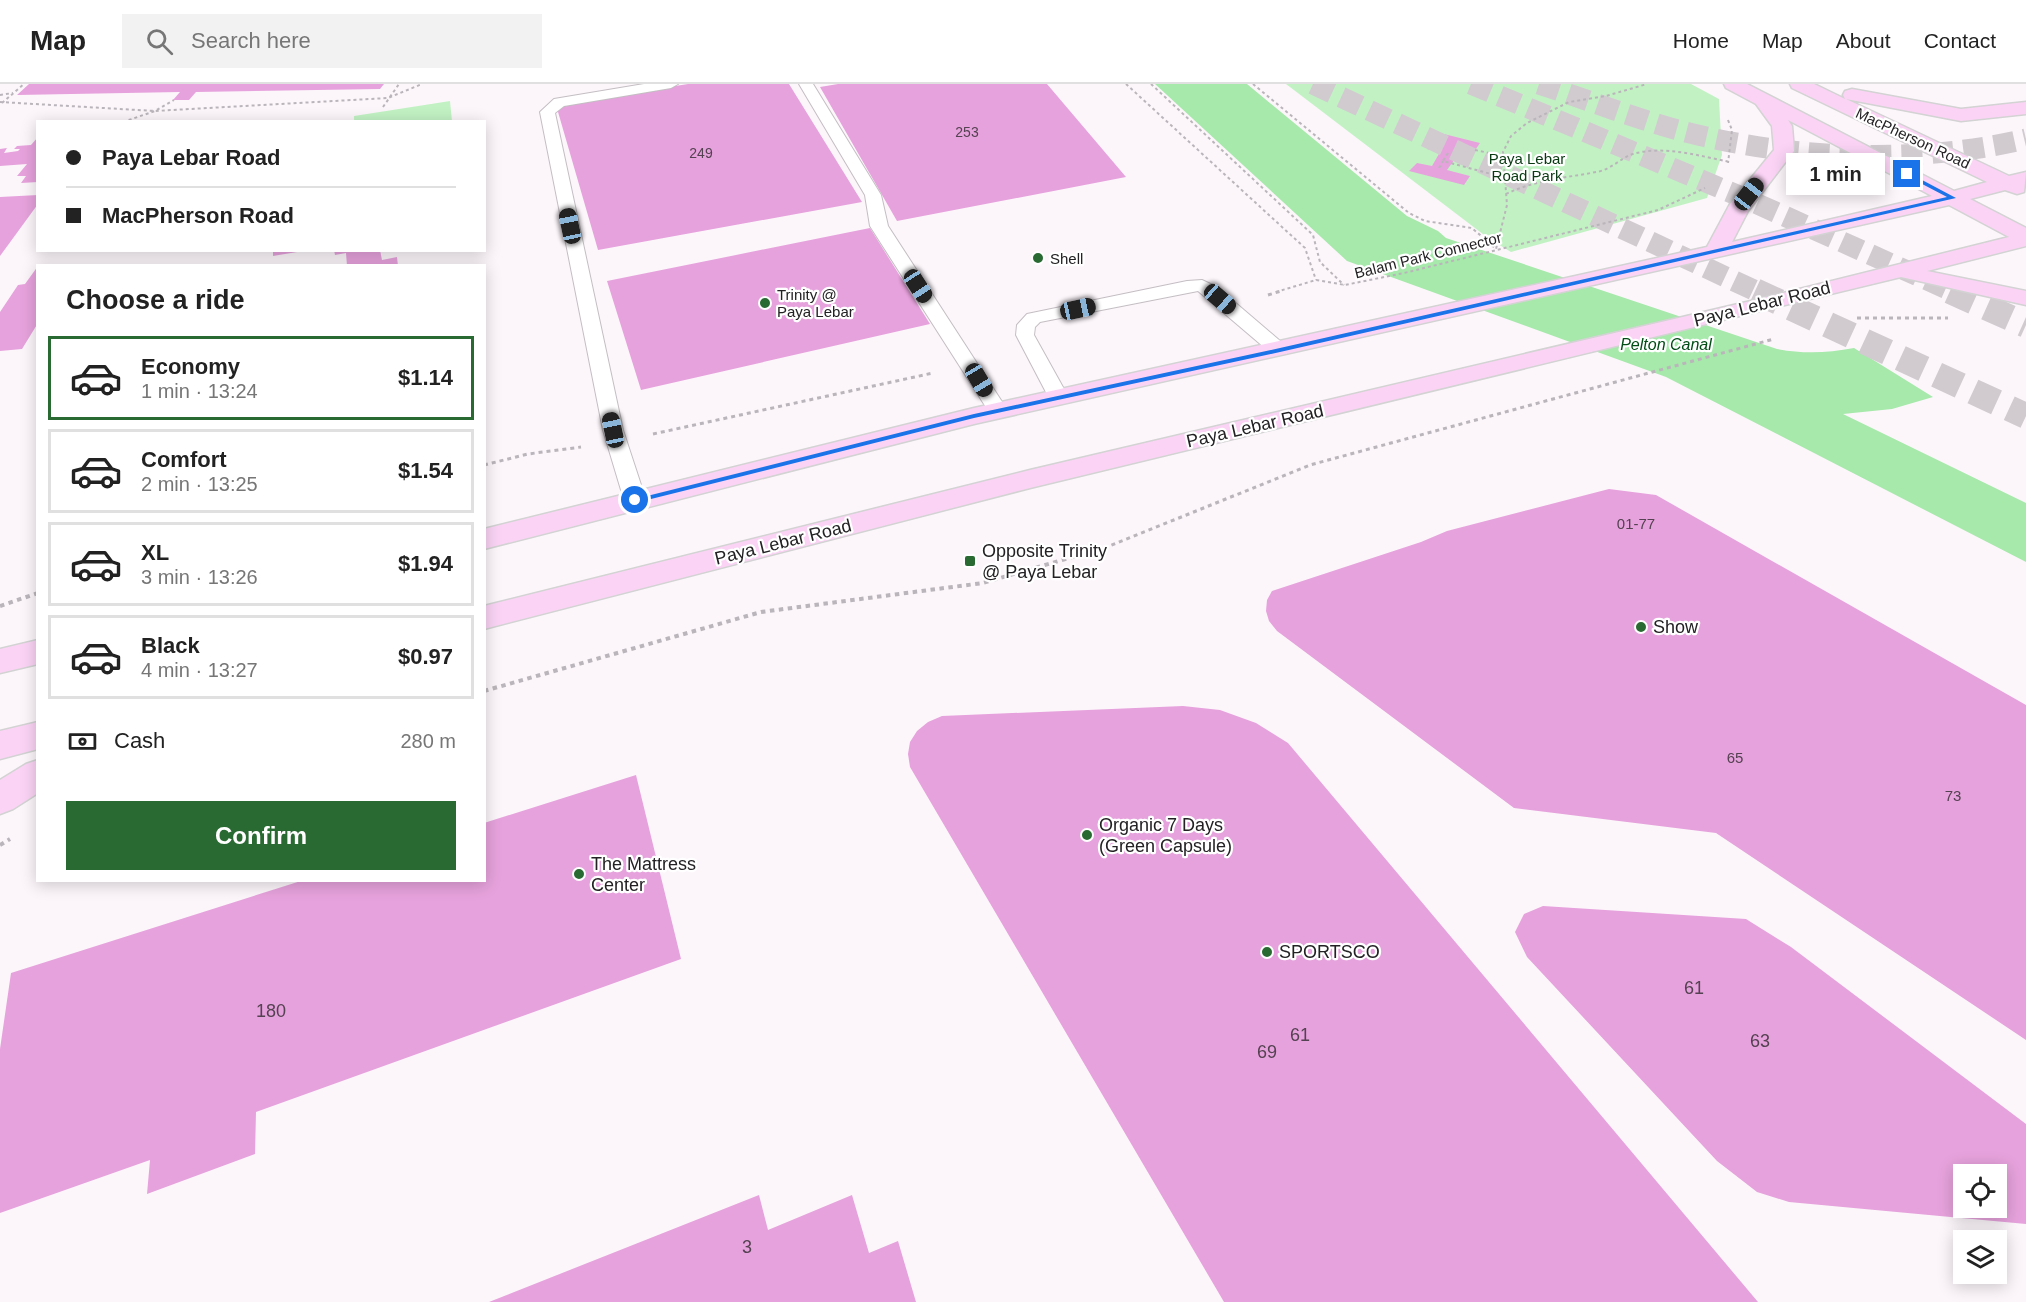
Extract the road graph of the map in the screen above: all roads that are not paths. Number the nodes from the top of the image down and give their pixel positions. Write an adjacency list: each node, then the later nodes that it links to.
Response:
1 (671, 84): 16 (lane)
2 (806, 84): 15 (lane)
3 (1733, 84): 5 (main road, MacPherson Road)
4 (1801, 84): 6 (main road); 7 (main road, MacPherson Road)
5 (1763, 100): 8 (main road, MacPherson Road); 10 (main road)
6 (2026, 108)
7 (2020, 185): 8 (main road)
8 (1953, 198): 9 (main road, MacPherson Road); 10 (main road)
9 (2026, 238): 11 (main road, Paya Lebar Road)
10 (1716, 251): 13 (main road)
11 (1896, 271): 12 (main road); 18 (main road, Paya Lebar Road)
12 (2026, 298)
13 (1280, 350): 14 (main road); 14 (lane)
14 (1059, 398): 15 (main road)
15 (998, 411): 16 (main road)
16 (635, 500): 17 (main road)
17 (486, 538)
18 (486, 617)
19 (36, 652): 20 (main road)
20 (0, 661)
21 (36, 736): 22 (main road)
22 (0, 746)
23 (36, 775): 24 (main road)
24 (0, 799)

